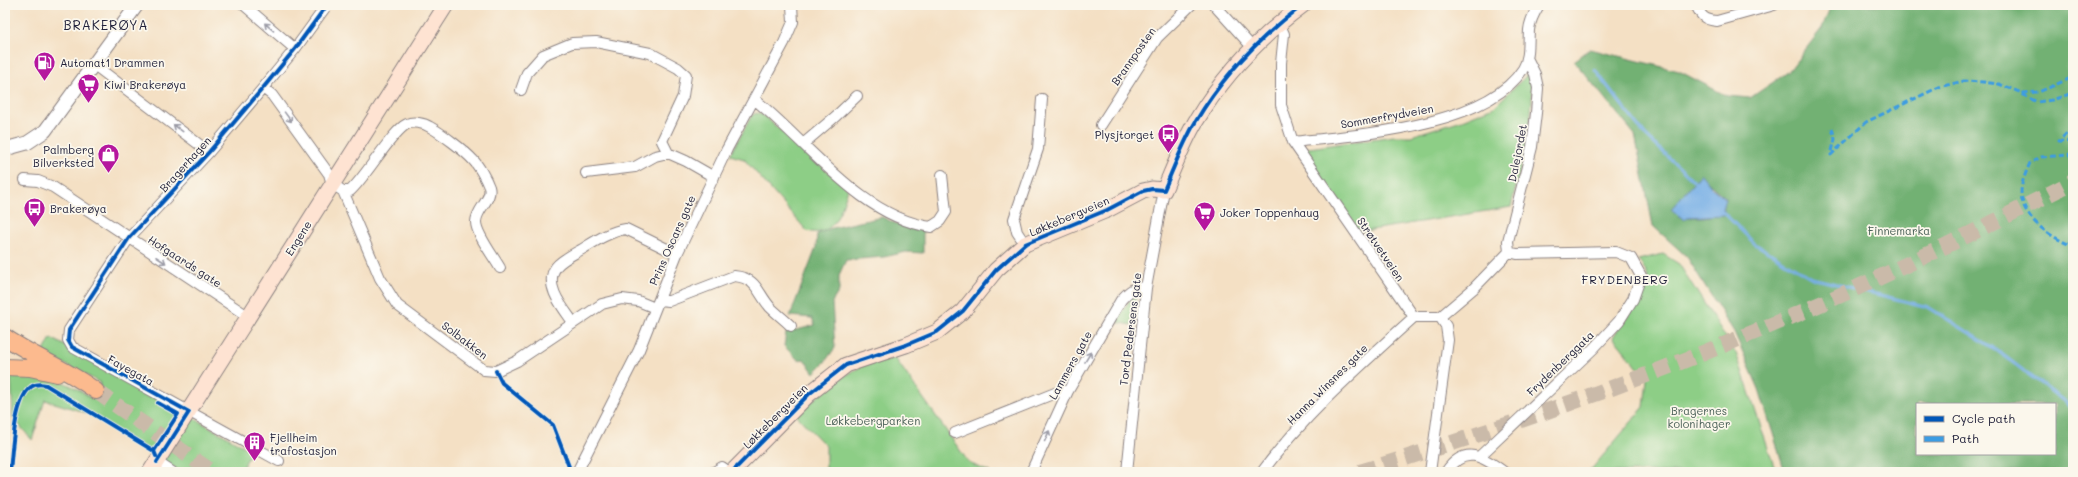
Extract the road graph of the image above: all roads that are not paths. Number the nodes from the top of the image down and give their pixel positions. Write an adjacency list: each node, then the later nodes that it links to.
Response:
1 (137, 5): 16 (street)
2 (244, 5): 14 (street, one-way to 2)
3 (327, 5): 14 (street, Bragerhagen)
4 (446, 5): 32 (main road, Engene)
5 (792, 5): 20 (street, Prins Oscars gate)
6 (1191, 5): 22 (street, Brannposten)
7 (1214, 5): 13 (street)
8 (1303, 5): 12 (main road)
9 (1539, 5): 15 (street)
10 (1696, 5): 11 (street)
11 (1774, 5)
12 (1279, 23): 13 (main road); 23 (street, Strøtvetveien)
13 (1253, 48): 33 (main road)
14 (295, 49): 17 (street, Bragerhagen)
15 (1528, 60): 23 (street, Sommerfrydveien); 36 (street, Dalejordet)
16 (93, 64): 25 (street); 26 (street, one-way to 16)
17 (263, 88): 26 (street, Bragerhagen); 32 (street, Solbakken, one-way to 32)
18 (521, 90): 27 (street)
19 (857, 96): 24 (street)
20 (754, 99): 24 (street); 30 (street, Prins Oscars gate)
21 (1042, 99): 35 (street)
22 (1100, 125)
23 (1293, 142): 43 (street, Strøtvetveien)
24 (803, 144): 29 (street)
25 (5, 149)
26 (208, 152): 34 (street, Bragerhagen)
27 (668, 153): 28 (street); 30 (street)
28 (586, 172)
29 (942, 175)
30 (714, 177): 37 (street, Prins Oscars gate)
31 (25, 180): 34 (street, Hofgaards gate)
32 (337, 188): 38 (street); 42 (main road, Engene); 44 (street, Solbakken)
33 (1164, 190): 35 (main road, Løkkebergveien); 39 (street, Tord Pedersens gate)
34 (129, 238): 42 (street, Hofgaards gate, one-way to 42); 47 (street, Bragerhagen)
35 (1025, 244): 59 (main road, Løkkebergveien)
36 (1509, 252): 41 (street); 52 (street, Frydenberggata)
37 (677, 254): 40 (street, Prins Oscars gate); 44 (street)
38 (500, 268)
39 (1146, 288): 49 (street, Lammers gate, one-way to 39); 61 (street, Tord Pedersens gate)
40 (657, 304): 44 (street, Solbakken); 45 (street, Prins Oscars gate); 56 (street)
41 (1440, 316): 43 (street); 63 (street)
42 (249, 317): 50 (main road, Engene)
43 (1414, 317): 62 (street, Hanna Winsnes gate)
44 (573, 322)
45 (791, 326)
46 (5, 337): 48 (main road)
47 (68, 340): 50 (street, Fayegata)
48 (5, 367)
49 (1068, 391): 51 (street); 60 (street, Lammers gate, one-way to 49)
50 (189, 412): 53 (street, Fayegata); 54 (main road, Engene)
51 (955, 433)
52 (1480, 456): 64 (street); 65 (street)
53 (279, 461)
54 (153, 467): 55 (street)
55 (172, 472)
56 (577, 472)
57 (714, 472): 58 (street)
58 (729, 472)
59 (732, 472)
60 (1032, 472)
61 (1127, 472)
62 (1262, 472)
63 (1430, 472)
64 (1446, 472)
65 (1504, 472)

